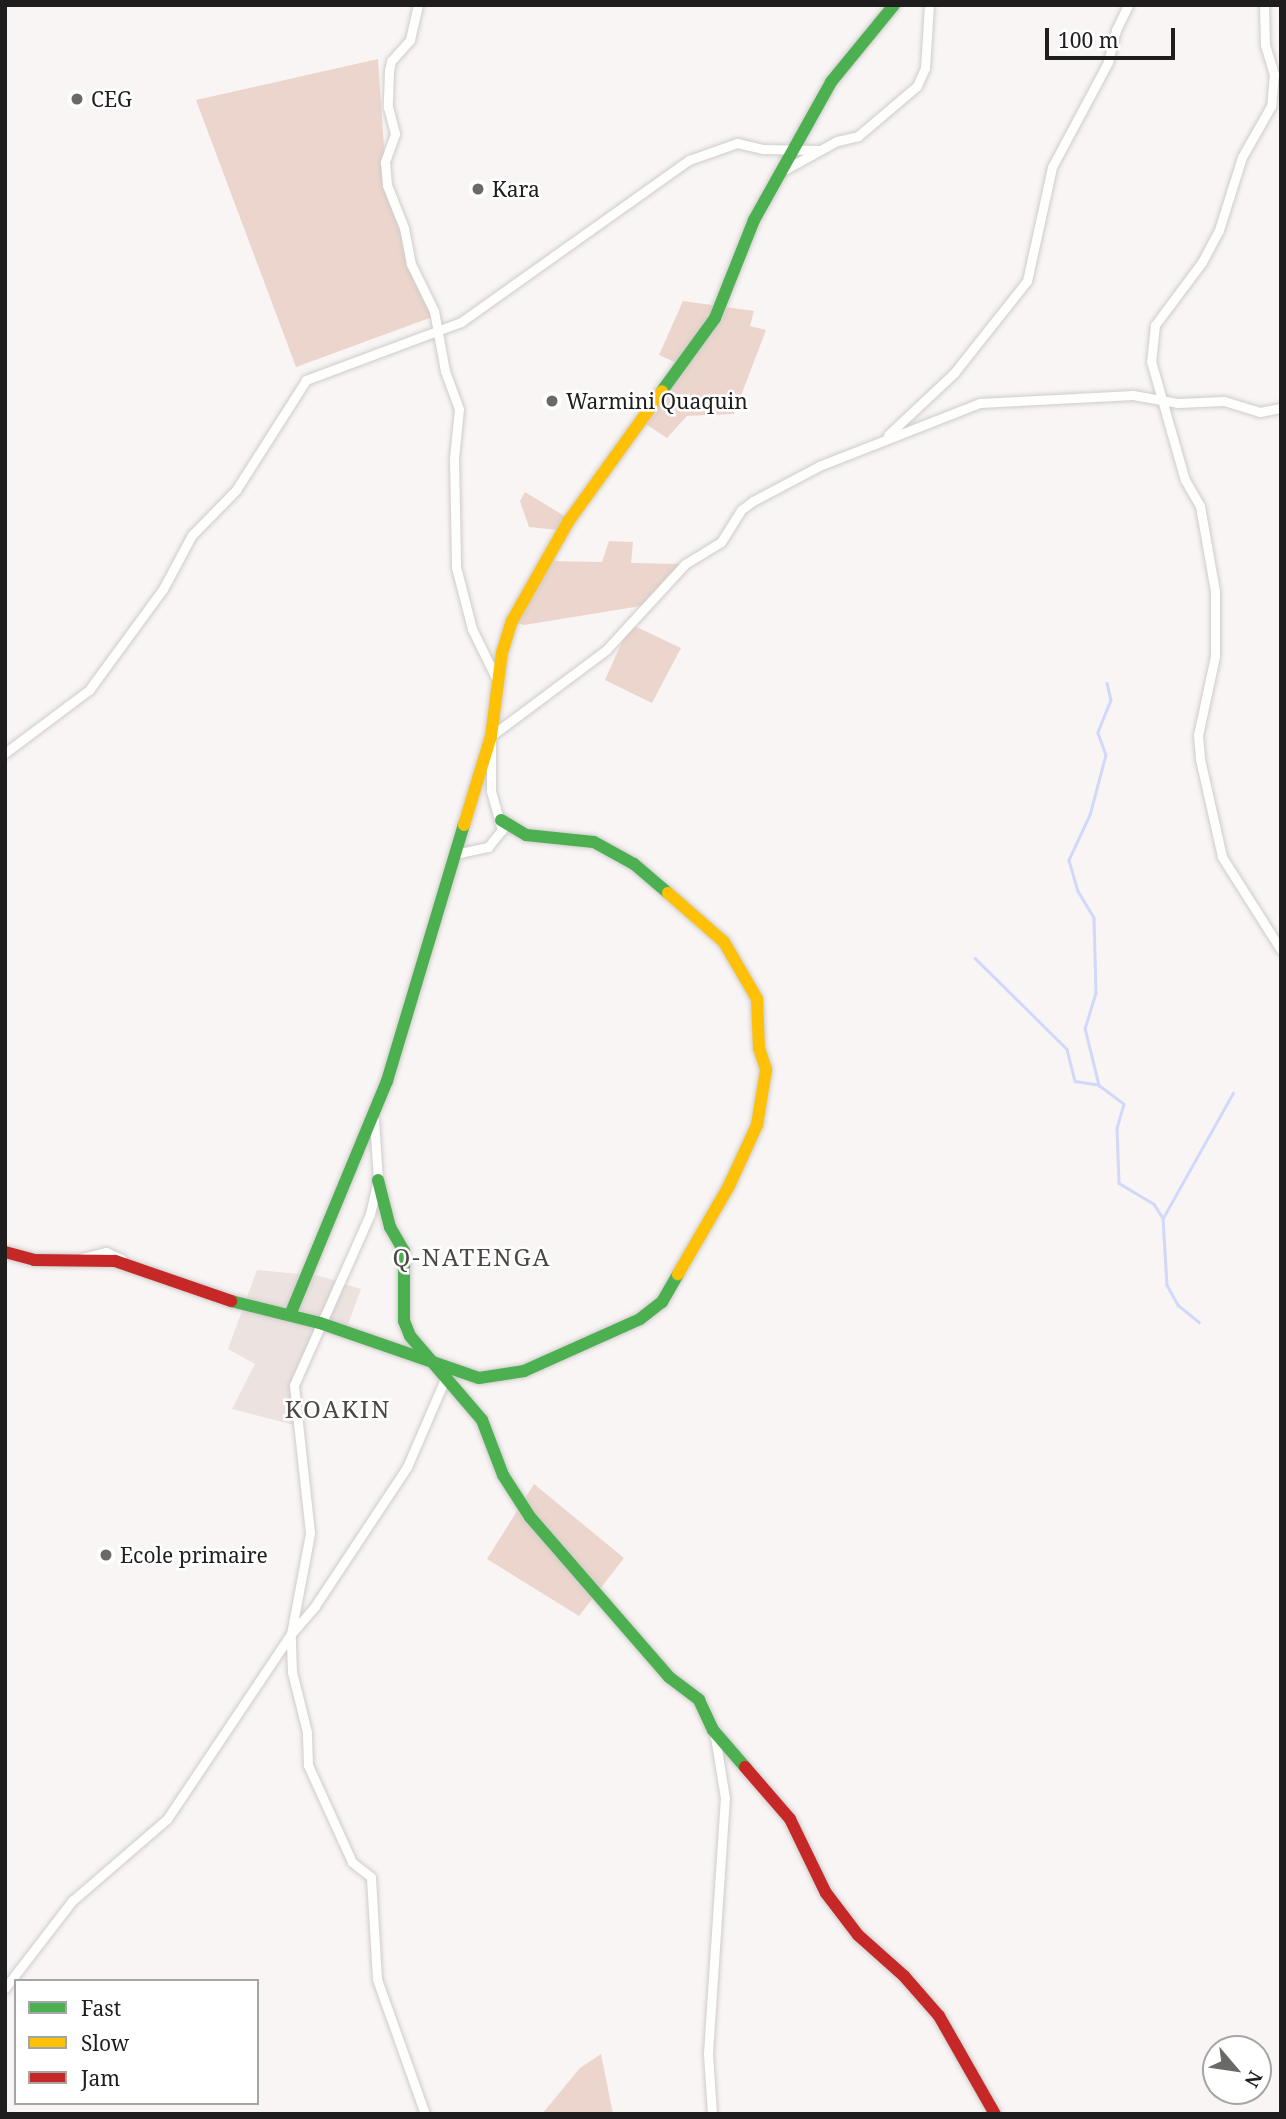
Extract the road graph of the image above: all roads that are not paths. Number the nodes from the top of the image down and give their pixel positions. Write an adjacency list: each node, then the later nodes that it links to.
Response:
1 (418, 5): 9 (street)
2 (894, 5): 6 (street)
3 (929, 5): 7 (street)
4 (1128, 5): 12 (street)
5 (1264, 5): 10 (street)
6 (794, 149): 7 (street); 8 (street); 9 (street)
7 (817, 150): 8 (street)
8 (780, 175): 13 (street)
9 (437, 332): 13 (street); 15 (street)
10 (1164, 400): 11 (street); 12 (street); 18 (street)
11 (1281, 408)
12 (881, 442): 14 (street)
13 (498, 682): 14 (street)
14 (491, 736): 16 (street); 17 (street)
15 (5, 753)
16 (501, 820): 17 (street); 24 (street)
17 (454, 854): 19 (street)
18 (1281, 950)
19 (374, 1120): 20 (street); 22 (street)
20 (378, 1180): 23 (street); 24 (street)
21 (5, 1252): 22 (street)
22 (290, 1315): 23 (street)
23 (320, 1323): 24 (street); 26 (street)
24 (432, 1364): 25 (street)
25 (444, 1381): 26 (street); 27 (street)
26 (291, 1634): 28 (street); 29 (street)
27 (713, 1730): 30 (street); 31 (street)
28 (5, 1988)
29 (425, 2114)
30 (712, 2114)
31 (995, 2114)

